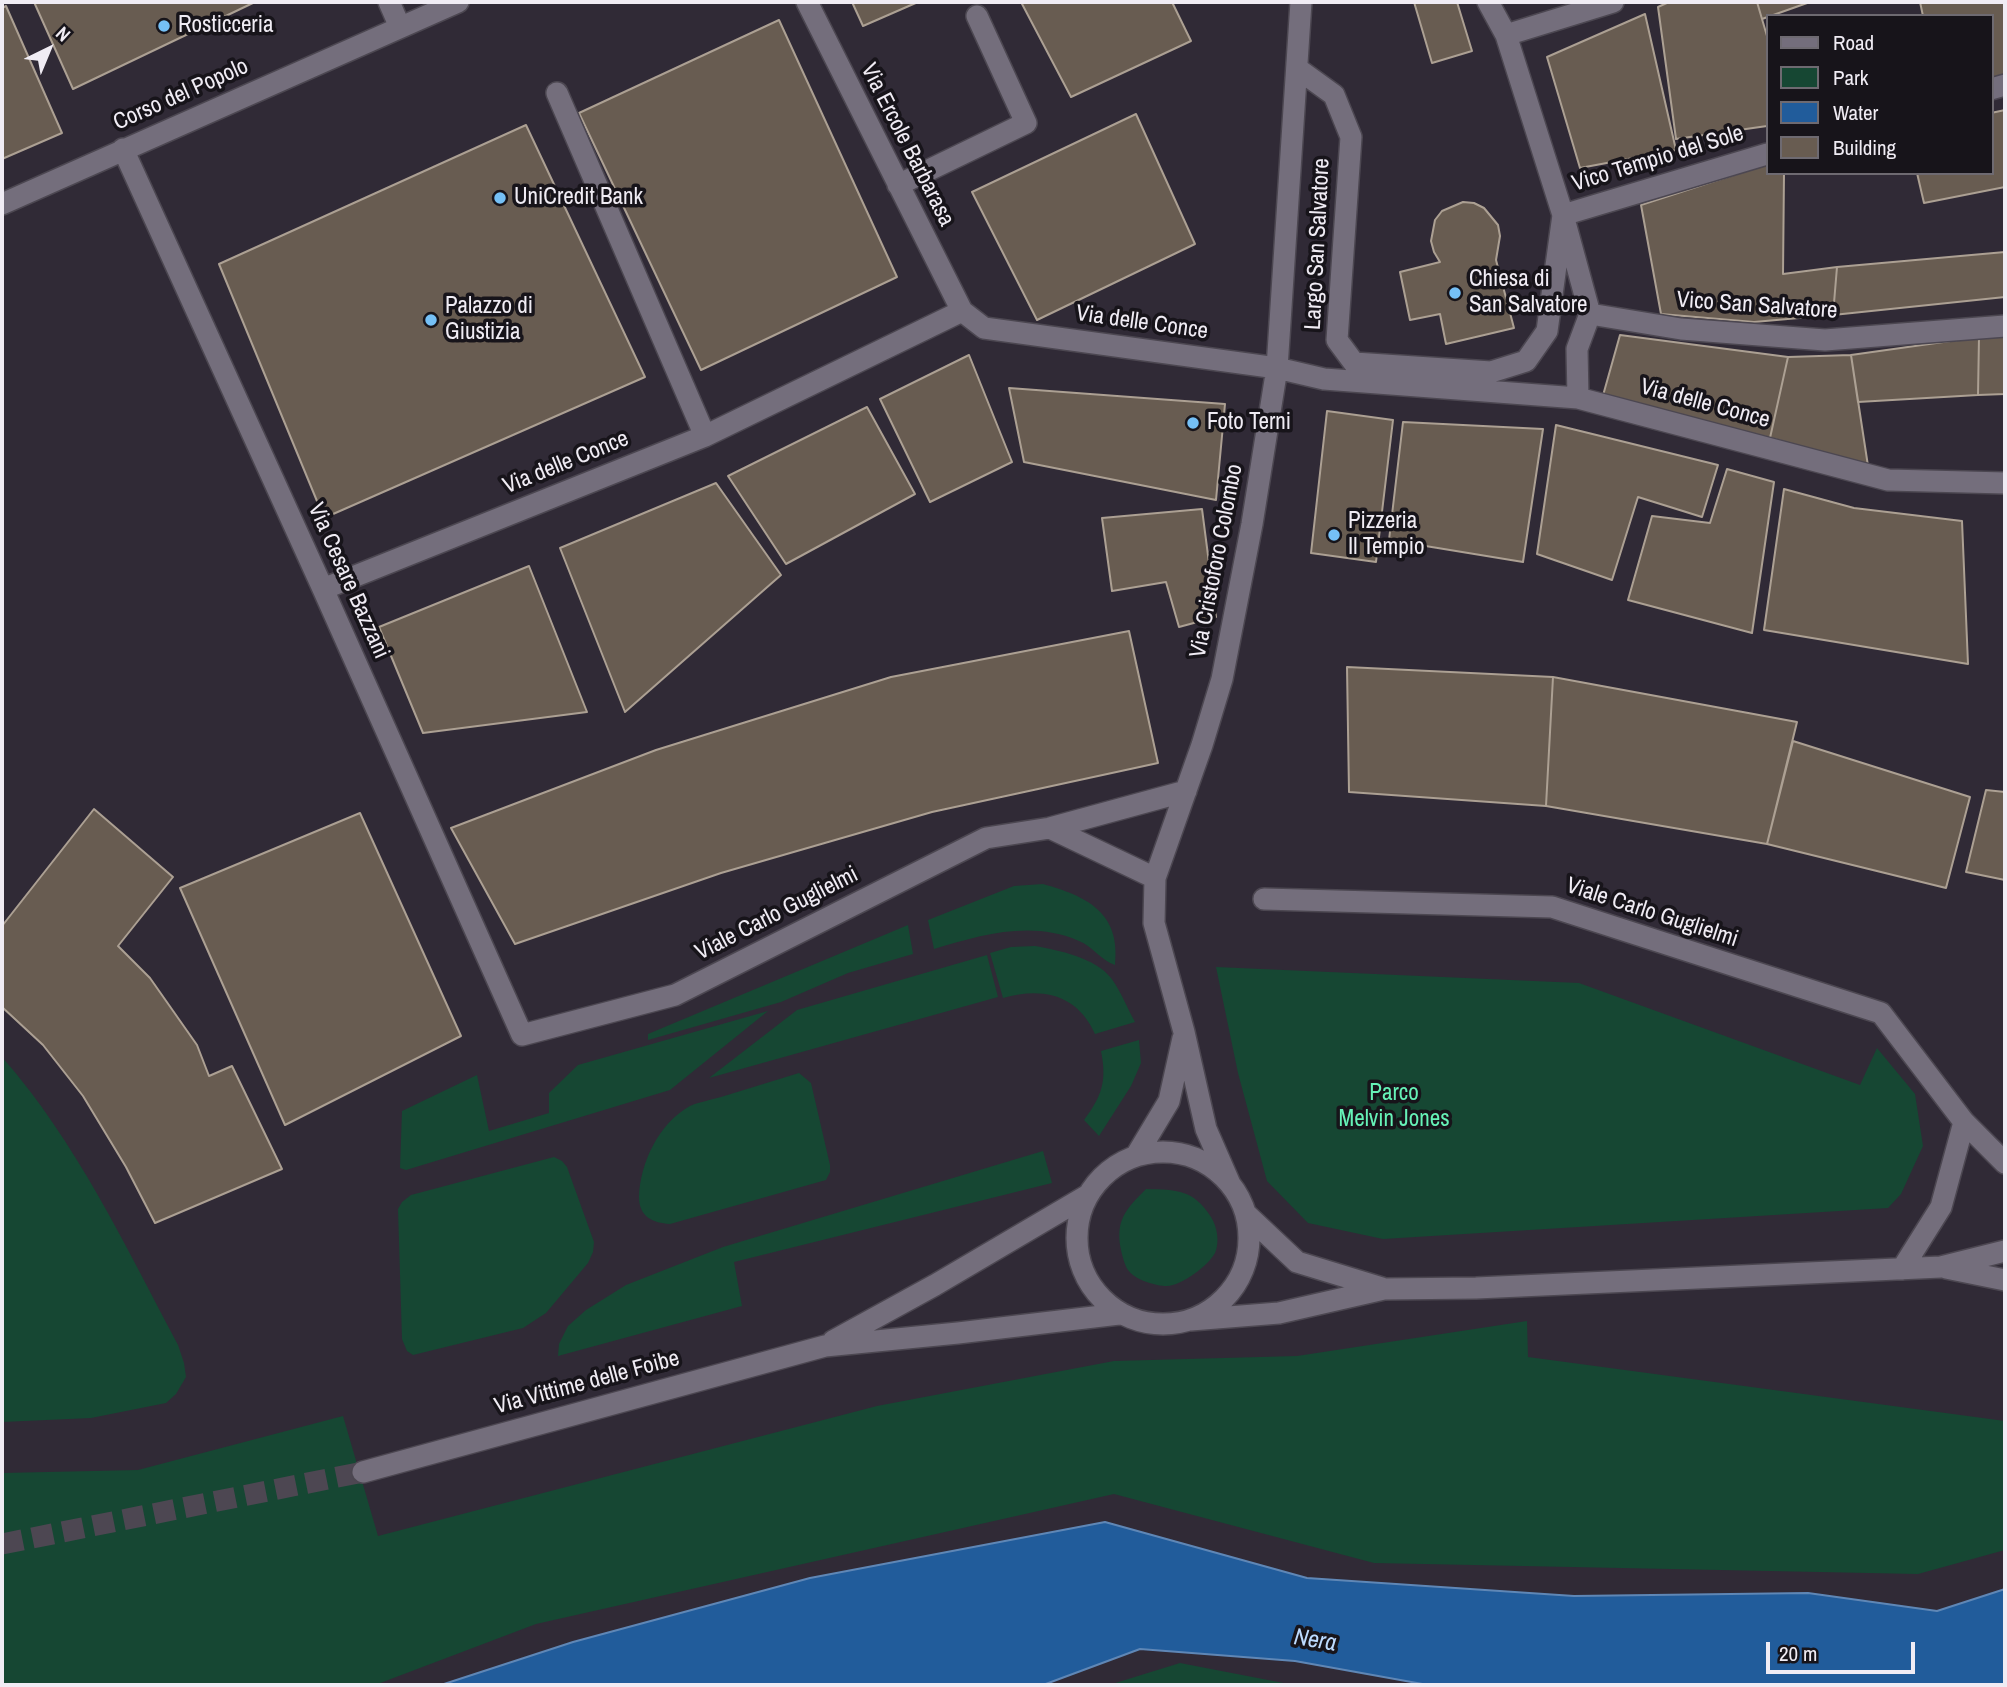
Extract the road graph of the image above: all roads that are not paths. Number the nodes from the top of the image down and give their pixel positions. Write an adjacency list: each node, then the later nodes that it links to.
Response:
1 (389, 2): 8 (street)
2 (458, 2): 8 (street, Corso del Popolo)
3 (807, 2): 14 (street, Via Ercole Barbarasa)
4 (1301, 2): 10 (street, Via Cristoforo Colombo)
5 (1488, 2): 9 (street, Largo San Salvatore)
6 (1614, 2): 9 (street)
7 (977, 16): 14 (street)
8 (400, 27): 12 (street, Corso del Popolo)
9 (1506, 35): 16 (street, Largo San Salvatore)
10 (1298, 69): 16 (street, Largo San Salvatore); 20 (street, Via Cristoforo Colombo)
11 (557, 93): 22 (street)
12 (123, 149): 15 (street, Corso del Popolo); 24 (street, Via Cesare Bazzani)
13 (1766, 154): 16 (street, Vico Tempio del Sole)
14 (898, 185): 17 (street, Via Ercole Barbarasa)
15 (2, 204)
16 (1563, 215): 18 (street, Largo San Salvatore)
17 (962, 310): 20 (street, Via delle Conce); 22 (street, Via delle Conce)
18 (1590, 314): 19 (street, Vico San Salvatore); 21 (street)
19 (2005, 326)
20 (1277, 368): 21 (street, Via delle Conce); 25 (street, Via Cristoforo Colombo)
21 (1577, 398): 23 (street, Via delle Conce)
22 (705, 436): 24 (street, Via delle Conce)
23 (2005, 483)
24 (323, 589): 30 (street, Via Cesare Bazzani)
25 (1186, 791): 26 (street, Viale Carlo Guglielmi); 27 (street, Via Cristoforo Colombo)
26 (1050, 828): 27 (street); 30 (street, Viale Carlo Guglielmi)
27 (1155, 878): 29 (street, Via Cristoforo Colombo)
28 (1264, 899): 31 (street, Viale Carlo Guglielmi)
29 (1184, 1032): 32 (street, Via Cristoforo Colombo); 34 (street, Via Cristoforo Colombo)
30 (522, 1035)
31 (1964, 1122): 33 (street, Viale Carlo Guglielmi); 39 (street)
32 (1136, 1156): 34 (street); 35 (street)
33 (2005, 1163)
34 (1230, 1184): 36 (street)
35 (1088, 1195): 42 (street); 44 (street, Via Vittime delle Foibe)
36 (1246, 1214): 41 (street); 43 (street)
37 (2005, 1251): 38 (street)
38 (1941, 1267): 39 (street); 40 (street)
39 (1902, 1269): 41 (street)
40 (2005, 1280)
41 (1384, 1289): 43 (street)
42 (1119, 1314): 43 (street); 44 (street, Via Vittime delle Foibe)
43 (1191, 1320)
44 (825, 1346): 45 (street, Via Vittime delle Foibe)
45 (363, 1472)

